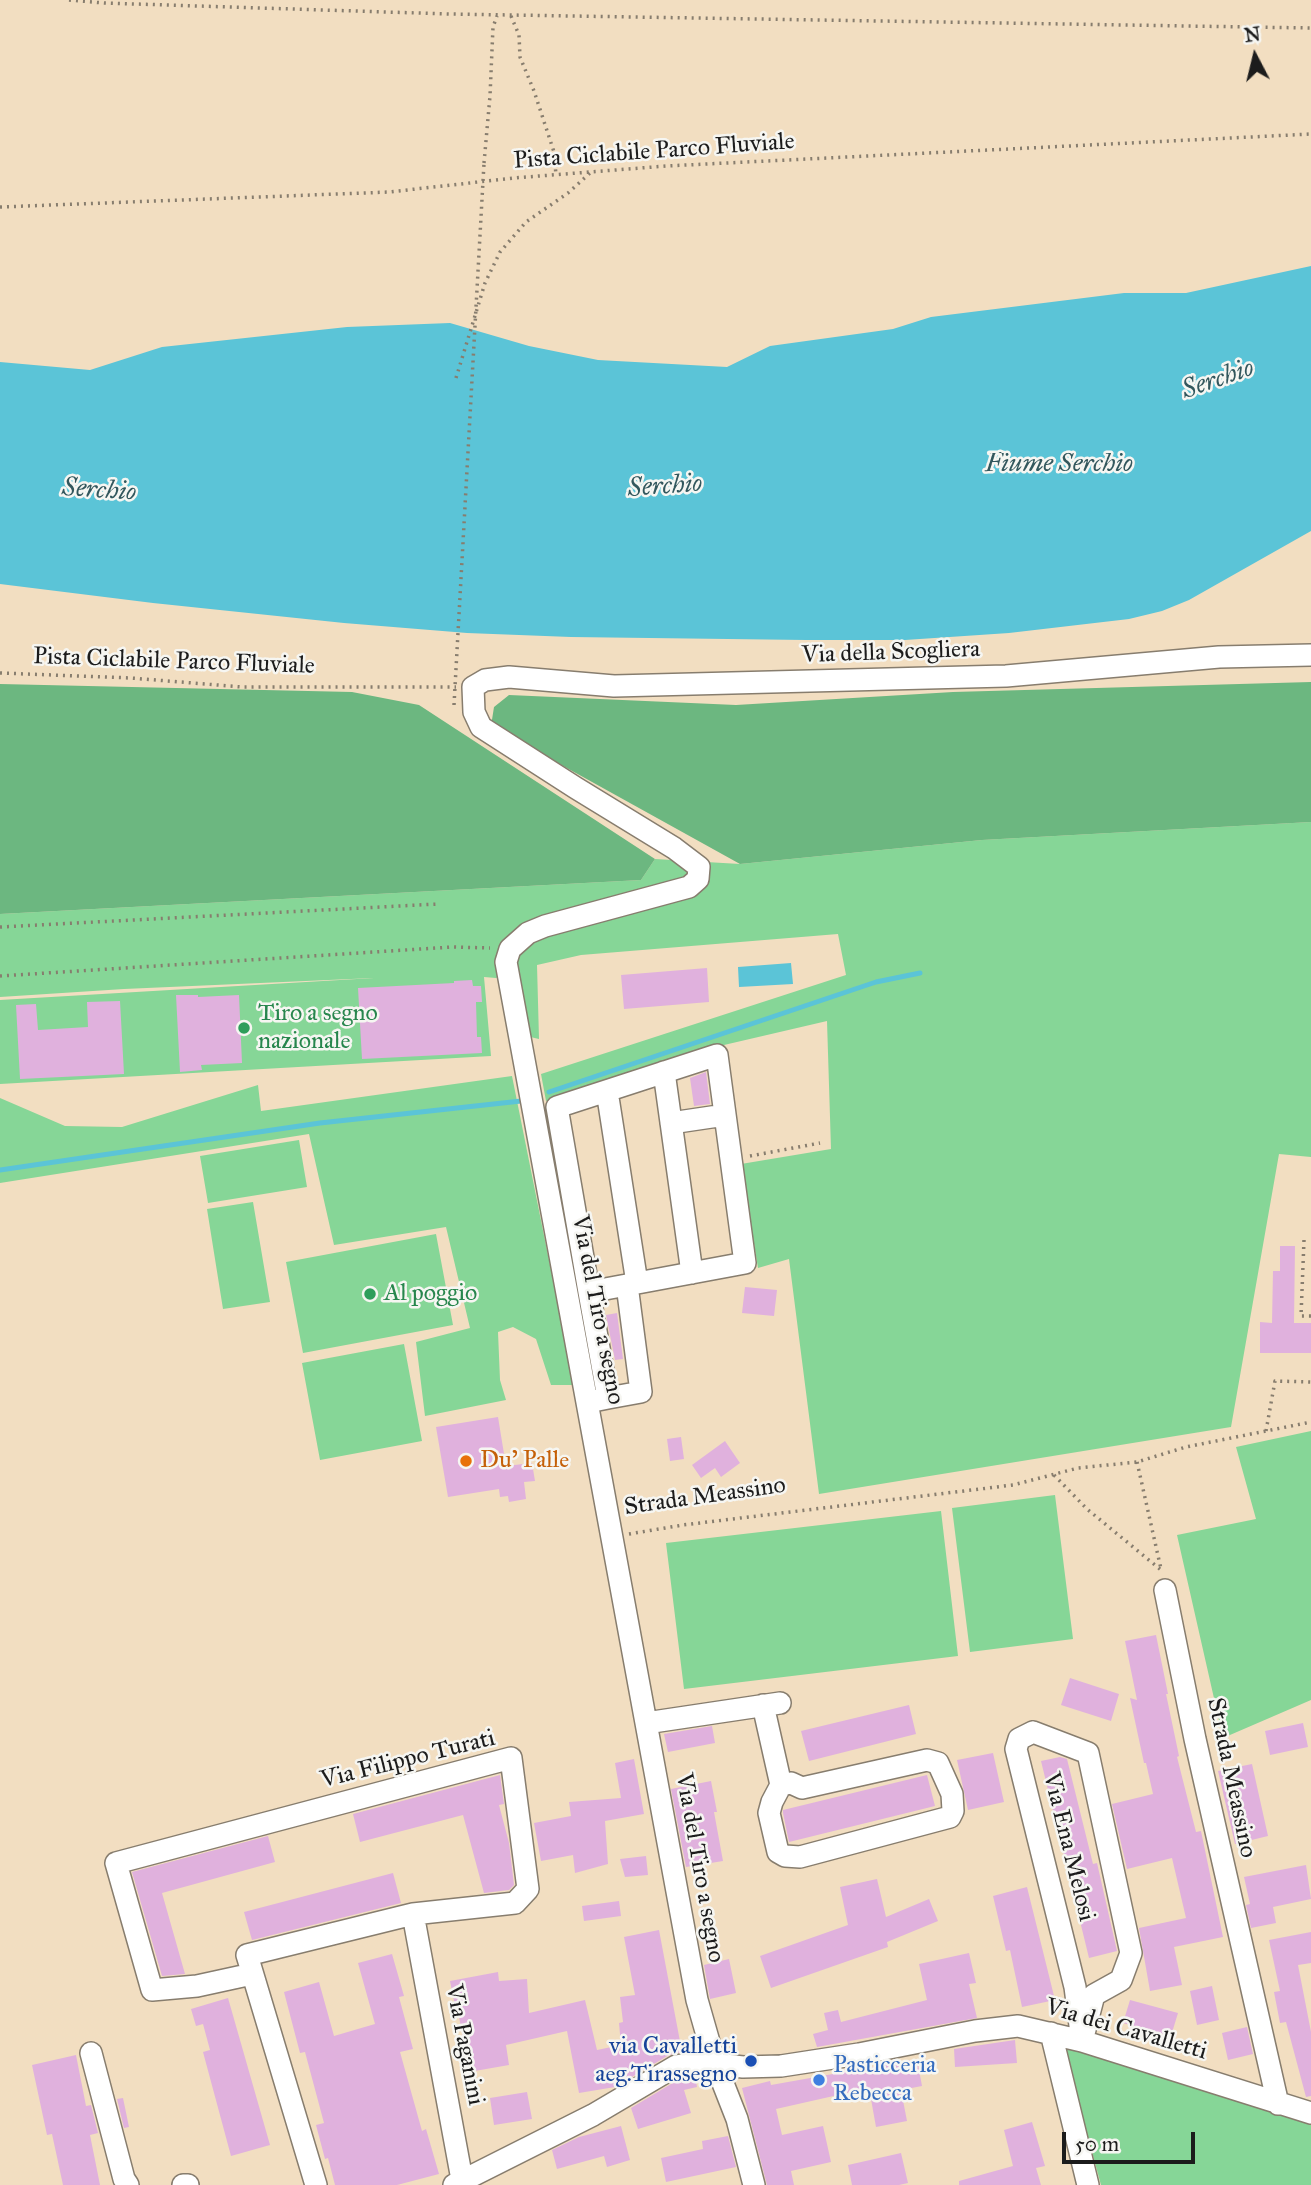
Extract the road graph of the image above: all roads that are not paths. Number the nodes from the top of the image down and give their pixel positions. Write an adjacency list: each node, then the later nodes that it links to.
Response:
1 (1311, 655): 2 (street, Via della Scogliera)
2 (508, 955): 10 (street, Via del Tiro a segno)
3 (664, 1072): 4 (street); 5 (street); 6 (street)
4 (607, 1091): 8 (street); 9 (street)
5 (725, 1115): 6 (street); 7 (street)
6 (671, 1123): 7 (street)
7 (692, 1273): 8 (street)
8 (632, 1284): 9 (street); 10 (street)
9 (589, 1292): 10 (street)
10 (598, 1400): 12 (street, Via del Tiro a segno)
11 (1163, 1580): 20 (street, Strada Meassino)
12 (646, 1723): 13 (street); 19 (street, Via del Tiro a segno)
13 (781, 1785): 13 (street)
14 (413, 1914): 15 (street, Via Filippo Turati); 15 (street, Via Filippo Turati); 22 (street, Via Paganini)
15 (252, 1974): 24 (street)
16 (1051, 2033): 17 (street, Via dei Cavalletti); 19 (street, Via dei Cavalletti); 26 (street)
17 (1082, 2041): 17 (street, Via Ena Melosi); 20 (street, Via dei Cavalletti)
18 (90, 2053): 23 (street)
19 (715, 2063): 22 (street, Via dei Cavalletti); 25 (street, Via del Tiro a segno)
20 (1278, 2104): 21 (street, Via dei Cavalletti)
21 (1311, 2113)
22 (460, 2184)
23 (128, 2185)
24 (316, 2185)
25 (754, 2185)
26 (1088, 2185)

